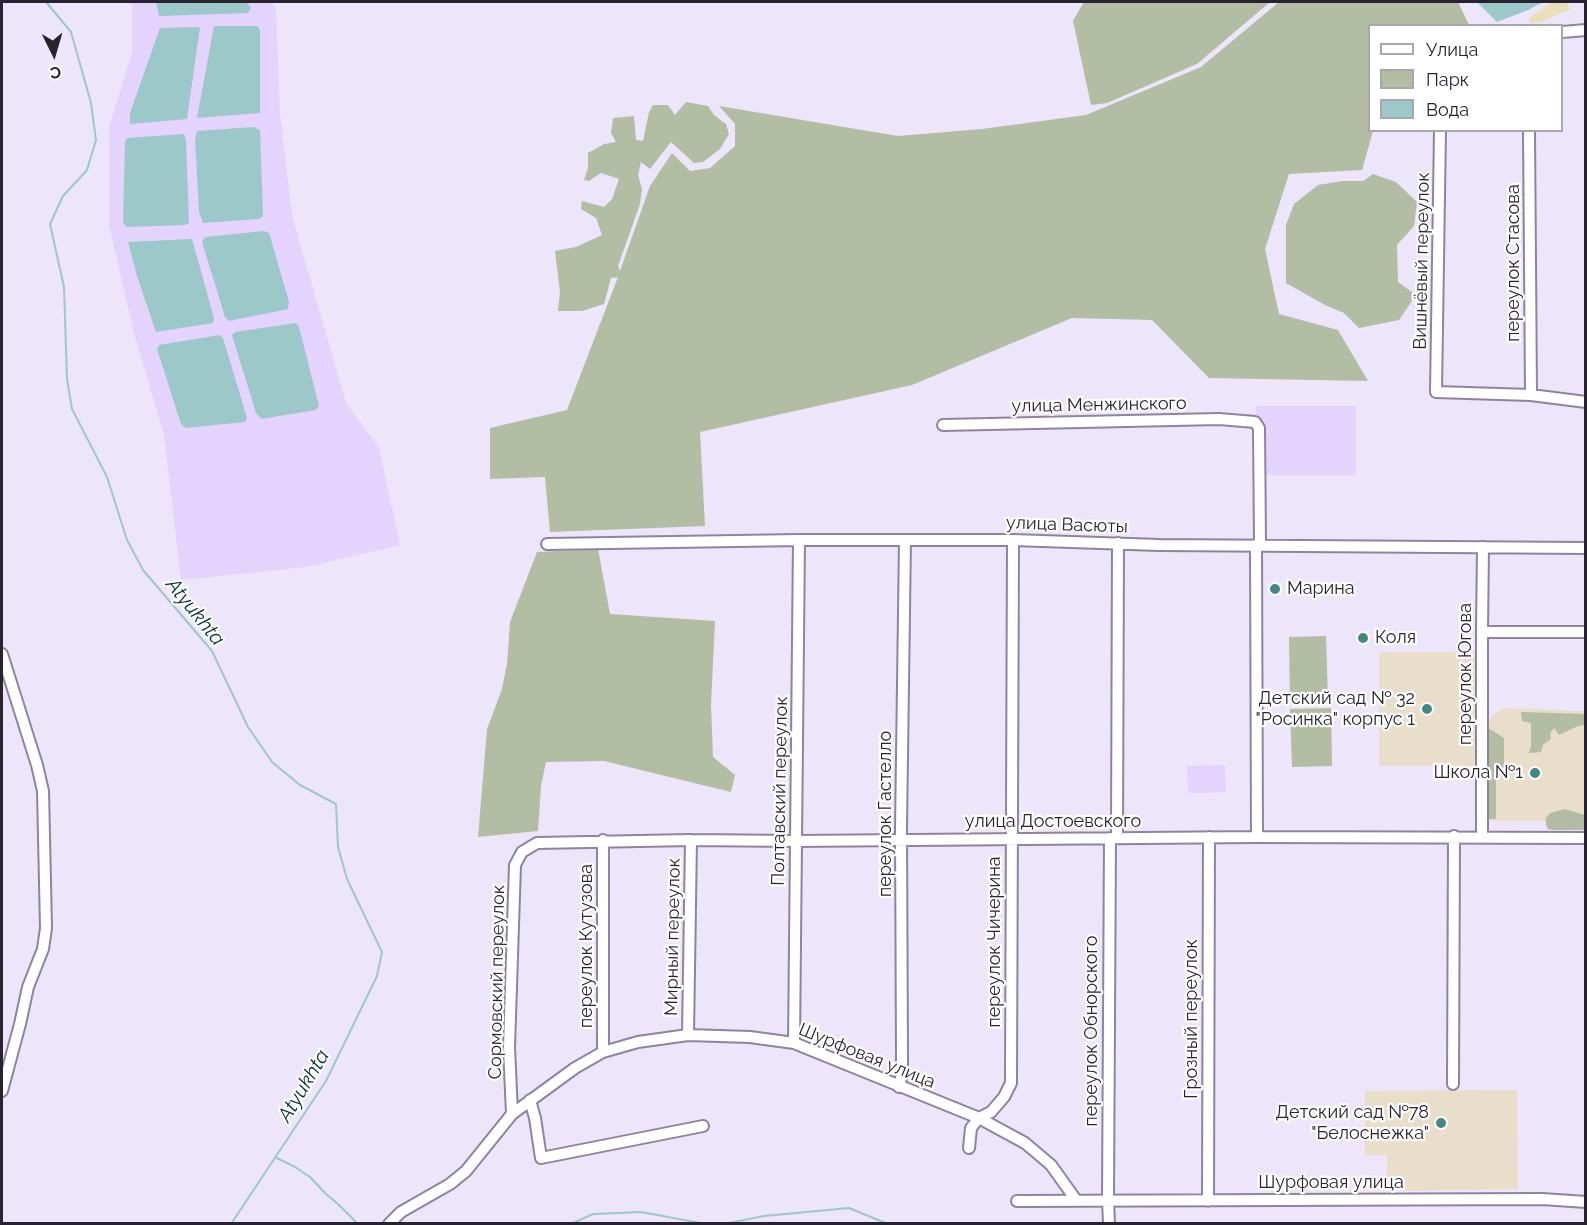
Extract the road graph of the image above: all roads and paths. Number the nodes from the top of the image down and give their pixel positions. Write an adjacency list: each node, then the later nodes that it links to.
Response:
1 (1586, 30): 2 (street)
2 (1563, 32)
3 (1440, 132): 5 (street, Вишнёвый переулок)
4 (1529, 132): 5 (street, переулок Стасова)
5 (1531, 395): 6 (street)
6 (1586, 402)
7 (943, 425): 13 (street, улица Менжинского)
8 (799, 540): 9 (street, улица Васюты); 12 (street, улица Васюты); 29 (street, Полтавский переулок)
9 (905, 540): 10 (street, улица Васюты); 28 (street, переулок Гастелло)
10 (1013, 540): 11 (street, улица Васюты); 25 (street, переулок Чичерина)
11 (1118, 543): 13 (street, улица Васюты); 23 (street, переулок Обнорского)
12 (547, 544)
13 (1258, 545): 14 (street, улица Васюты); 21 (street)
14 (1483, 547): 15 (street, улица Васюты); 16 (street, переулок Югова)
15 (1586, 548)
16 (1482, 632): 17 (street); 22 (street, переулок Югова)
17 (1586, 632)
18 (2, 654): 36 (street)
19 (1454, 836): 21 (street, улица Достоевского); 22 (street, улица Достоевского); 34 (street)
20 (1209, 837): 21 (street, улица Достоевского); 23 (street, улица Достоевского); 45 (street, Грозный переулок)
21 (1257, 837)
22 (1482, 837): 24 (street, улица Достоевского)
23 (1113, 838): 25 (street, улица Достоевского); 43 (street, переулок Обнорского)
24 (1586, 838)
25 (1012, 839): 28 (street, улица Достоевского); 39 (street, переулок Чичерина)
26 (603, 840): 27 (street, улица Достоевского); 30 (street, улица Достоевского); 33 (street, переулок Кутузова)
27 (691, 840): 29 (street, улица Достоевского); 31 (street, Мирный переулок)
28 (902, 840): 29 (street, улица Достоевского); 35 (street, переулок Гастелло)
29 (795, 841): 32 (street, Полтавский переулок)
30 (522, 852): 38 (street, Сормовский переулок)
31 (688, 1035): 32 (street, Шурфовая улица); 33 (street, Шурфовая улица)
32 (794, 1043): 35 (street, Шурфовая улица)
33 (603, 1052): 37 (street, Шурфовая улица)
34 (1453, 1084)
35 (899, 1087): 39 (street, Шурфовая улица)
36 (2, 1091)
37 (530, 1100): 38 (street, Шурфовая улица); 40 (street)
38 (512, 1114): 47 (street, Шурфовая улица)
39 (979, 1118): 41 (street); 42 (street, Шурфовая улица)
40 (703, 1126)
41 (969, 1148)
42 (1076, 1200): 43 (street, Шурфовая улица); 44 (street, Шурфовая улица)
43 (1108, 1200): 45 (street, Шурфовая улица); 48 (street, переулок Обнорского)
44 (1017, 1201)
45 (1208, 1201): 46 (street, Шурфовая улица)
46 (1586, 1202)
47 (389, 1224)
48 (1109, 1224)

